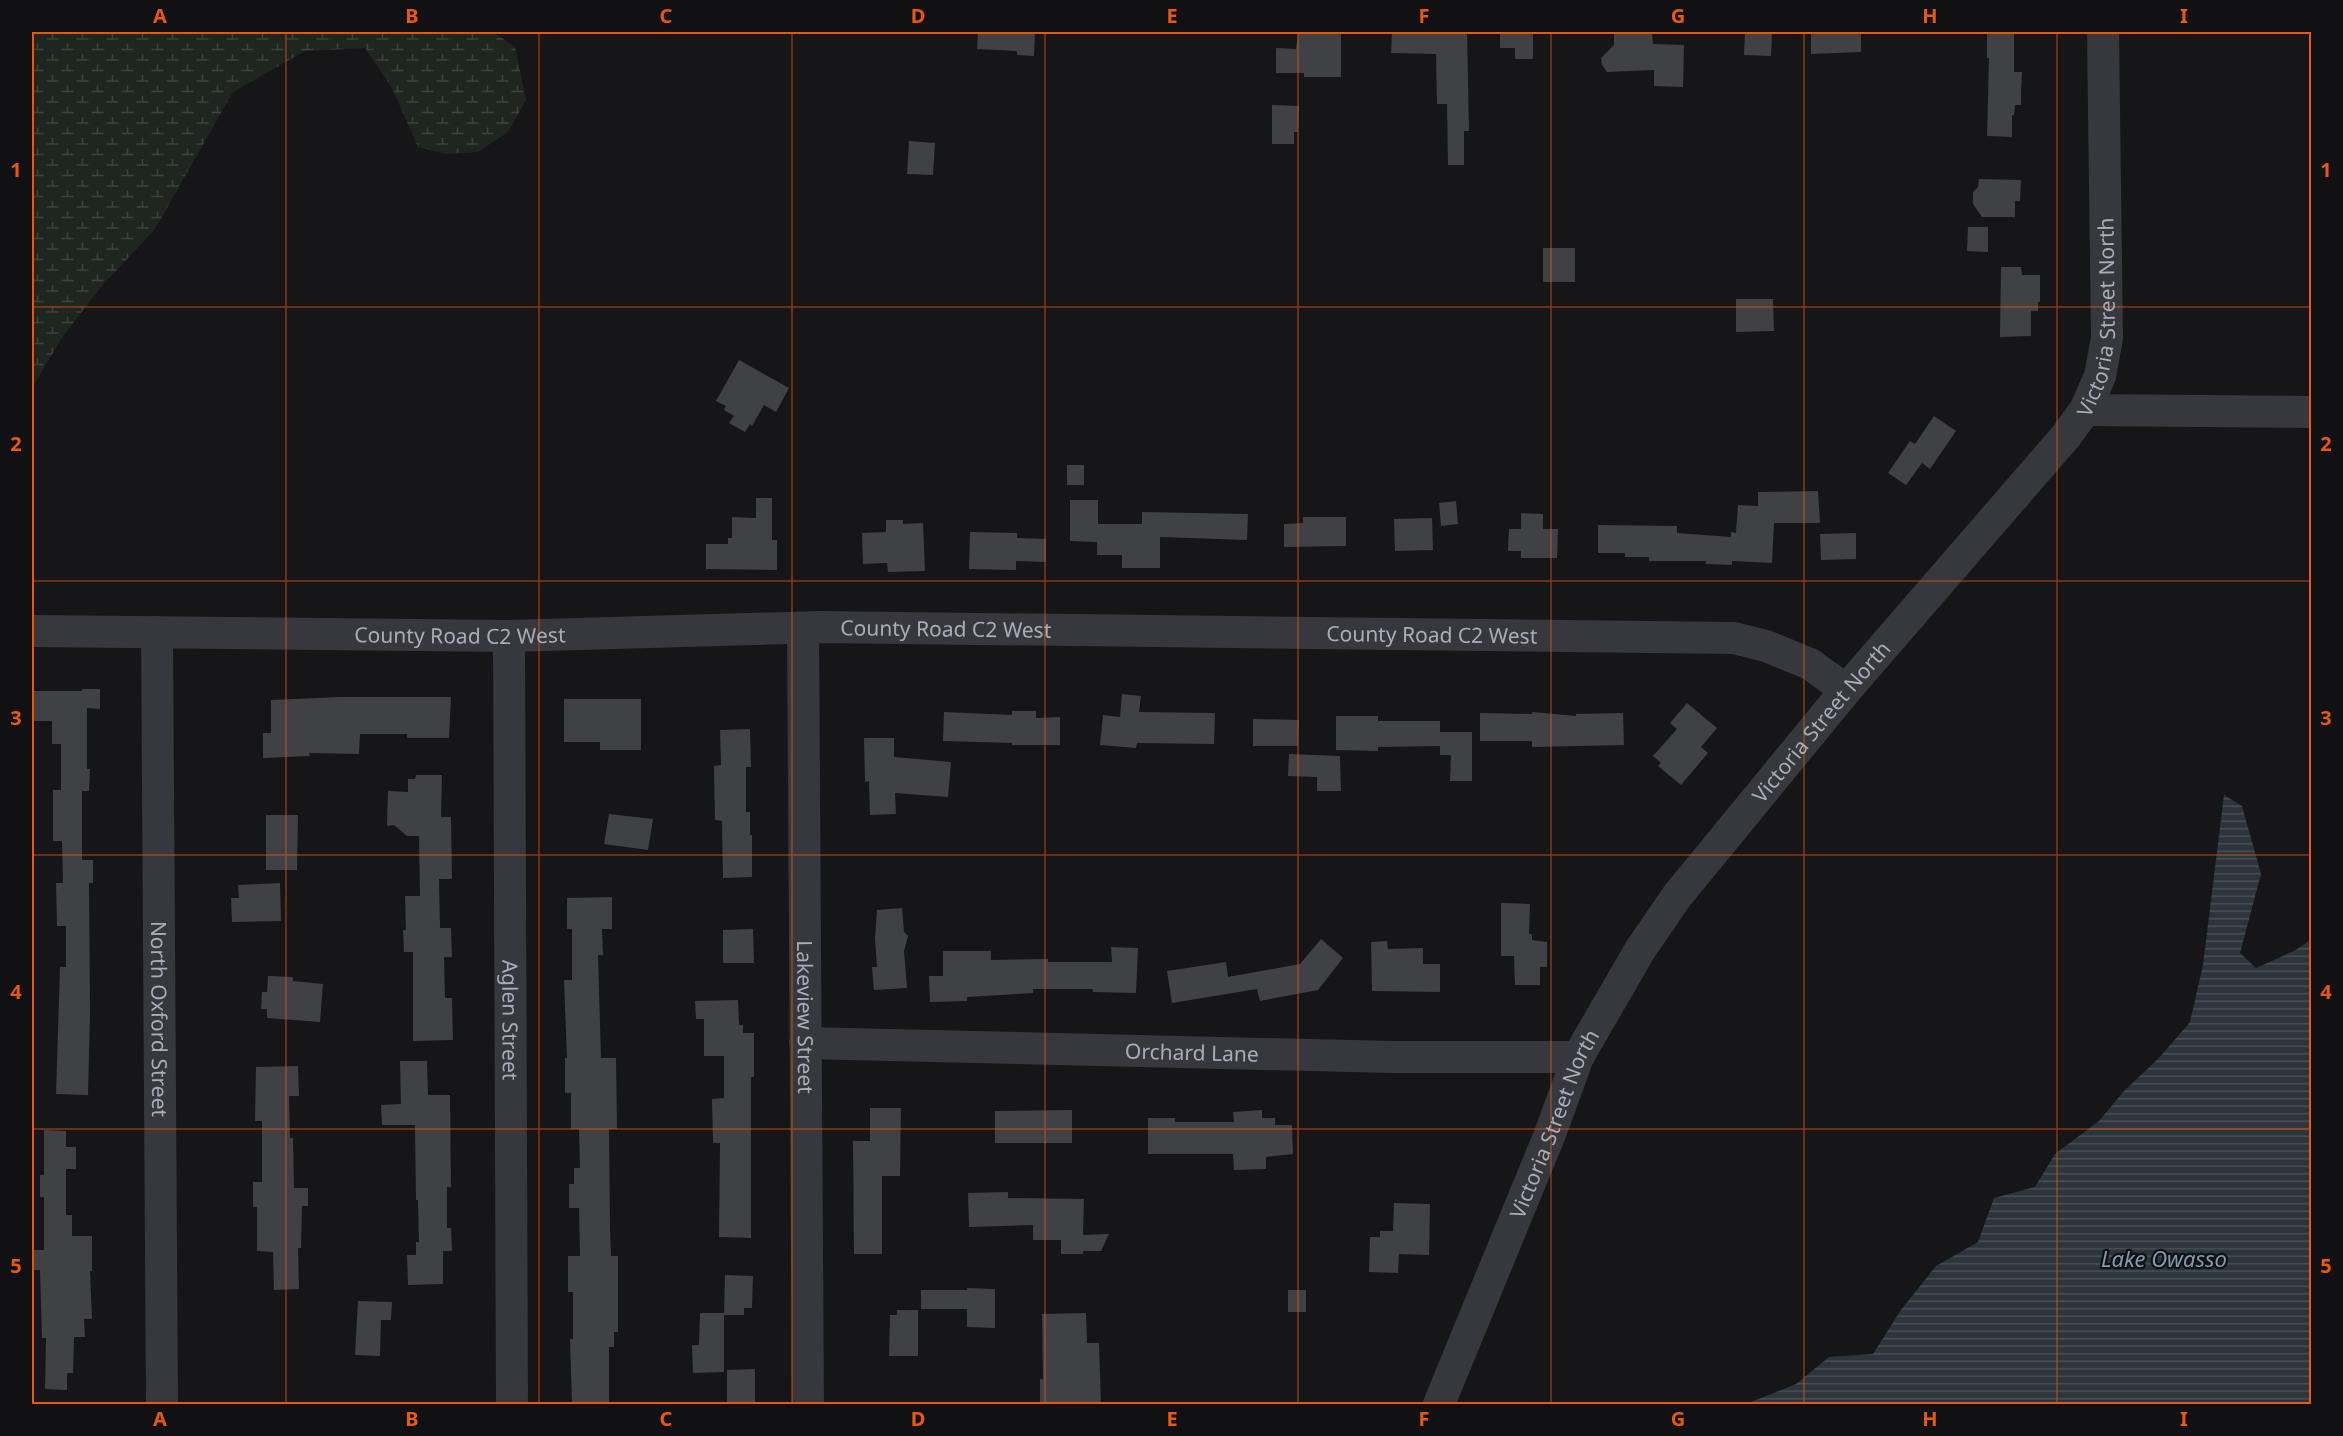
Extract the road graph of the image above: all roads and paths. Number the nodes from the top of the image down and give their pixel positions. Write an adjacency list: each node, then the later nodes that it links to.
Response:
1 (2103, 32): 2 (street, Victoria Street North)
2 (2085, 410): 3 (street); 8 (street, Victoria Street North)
3 (2312, 412)
4 (803, 629): 7 (street, County Road C2 West); 8 (street, County Road C2 West); 9 (street, Lakeview Street)
5 (32, 631): 6 (street, County Road C2 West)
6 (157, 632): 7 (street, County Road C2 West); 11 (street, North Oxford Street)
7 (509, 636): 12 (street, Aglen Street)
8 (1846, 690): 10 (street, Victoria Street North)
9 (805, 1043): 10 (street, Orchard Lane); 13 (street, Lakeview Street)
10 (1578, 1057): 14 (street, Victoria Street North)
11 (162, 1404)
12 (512, 1404)
13 (808, 1404)
14 (1438, 1404)

